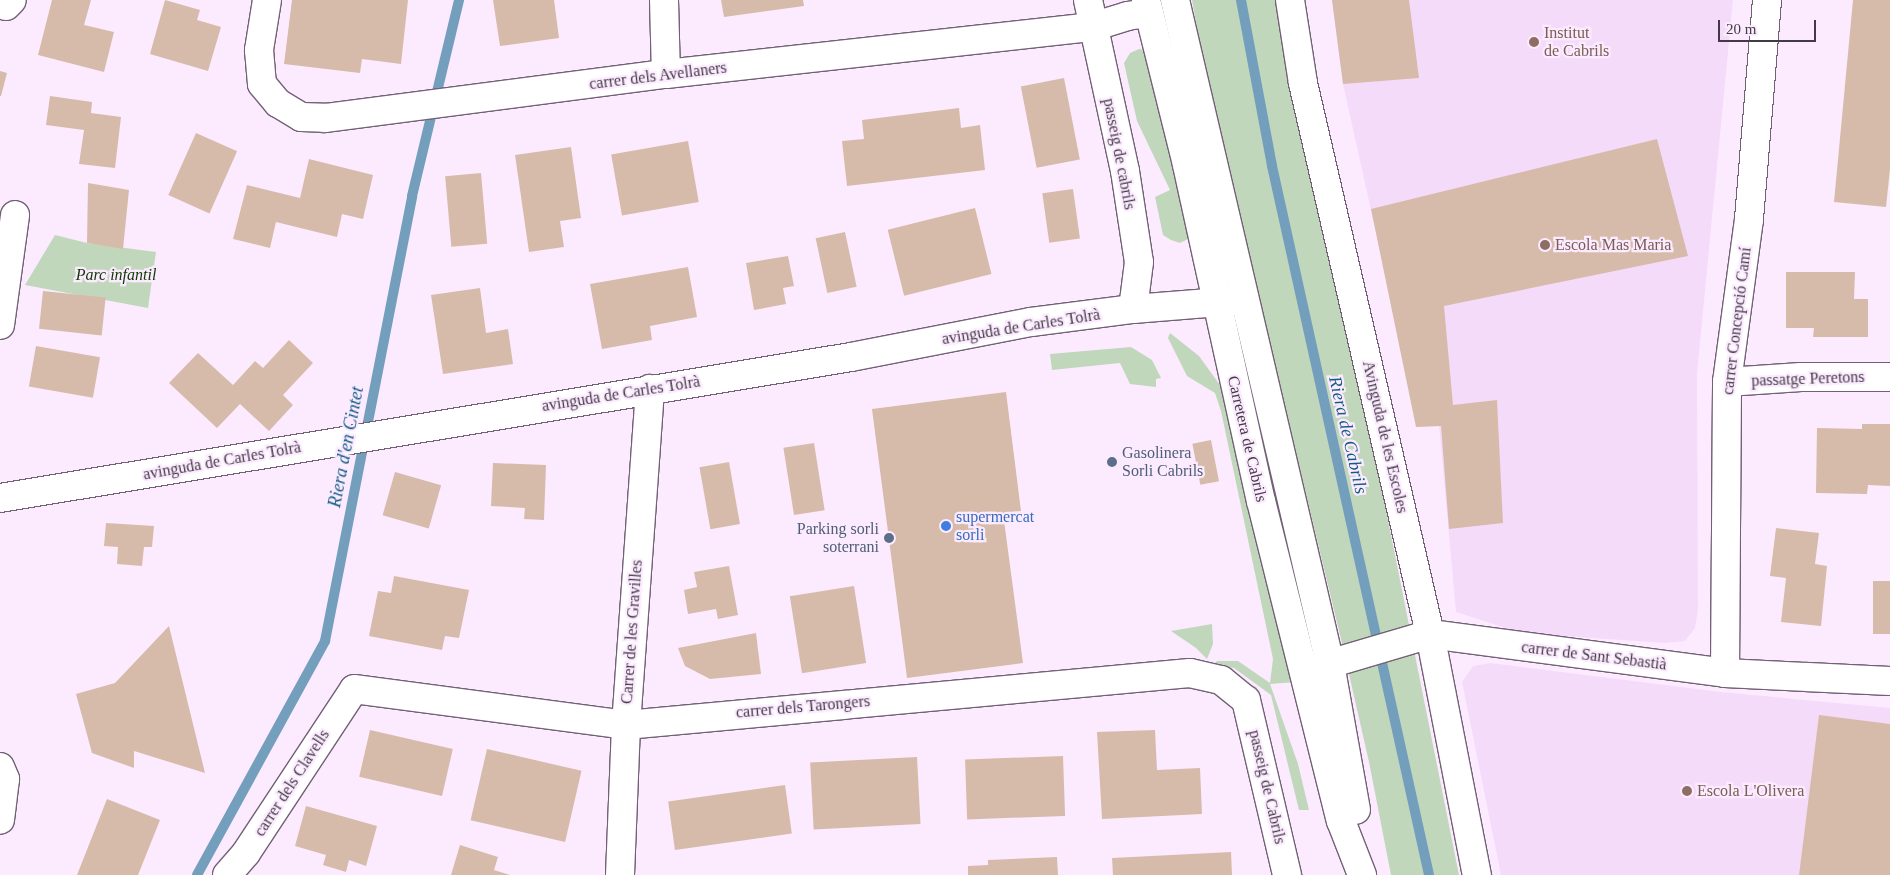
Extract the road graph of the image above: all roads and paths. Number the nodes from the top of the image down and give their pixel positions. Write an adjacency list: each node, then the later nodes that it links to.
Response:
1 (267, 0): 9 (street, carrer dels Avellaners)
2 (664, 0): 9 (street)
3 (1088, 0): 8 (street, passeig de cabrils)
4 (1175, 0): 11 (street, Carretera de Cabrils)
5 (1290, 0): 19 (street, Avinguda de les Escoles)
6 (1767, 0): 16 (street, carrer Concepció Camí)
7 (1147, 6): 8 (street, carrer dels Avellaners); 12 (street, Carretera de Cabrils)
8 (1092, 27): 9 (street, carrer dels Avellaners); 13 (street, passeig de cabrils)
9 (666, 74)
10 (15, 214): 14 (street)
11 (1244, 300): 12 (street, avinguda de Carles Tolrà); 20 (street, Carretera de Cabrils)
12 (1217, 302): 13 (street, avinguda de Carles Tolrà); 21 (street, Carretera de Cabrils)
13 (1133, 309): 17 (street, avinguda de Carles Tolrà)
14 (0, 325)
15 (1890, 377): 16 (street, passatge Peretons)
16 (1727, 382): 22 (street, carrer Concepció Camí)
17 (650, 389): 18 (street, avinguda de Carles Tolrà); 26 (street, Carrer de les Gravilles)
18 (0, 498)
19 (1420, 637): 20 (street, carrer de Sant Sebastià); 22 (street, carrer de Sant Sebastià); 34 (street, Avinguda de les Escoles)
20 (1336, 662): 21 (street, carrer de Sant Sebastià); 33 (street, Carretera de Cabrils)
21 (1303, 672): 32 (street, Carretera de Cabrils)
22 (1725, 673): 23 (street, carrer de Sant Sebastià)
23 (1890, 681)
24 (354, 689): 26 (street, carrer dels Tarongers); 29 (street, carrer dels Clavells)
25 (1246, 700): 26 (street, carrer dels Tarongers); 31 (street, passeig de Cabrils)
26 (626, 725): 30 (street, Carrer de les Gravilles)
27 (0, 767): 28 (street)
28 (0, 820)
29 (227, 875)
30 (620, 875)
31 (1287, 875)
32 (1362, 875)
33 (1368, 875)
34 (1477, 875)

